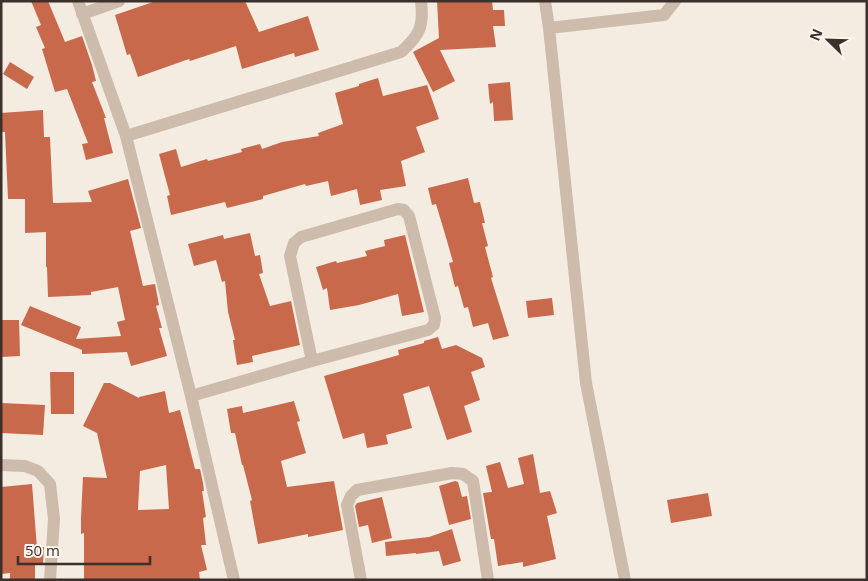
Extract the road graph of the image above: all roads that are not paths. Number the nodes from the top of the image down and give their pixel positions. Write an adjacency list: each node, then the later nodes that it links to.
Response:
1 (119, 1): 5 (street)
2 (421, 1): 7 (street)
3 (545, 1): 6 (street)
4 (675, 1): 6 (street)
5 (80, 7): 7 (street)
6 (549, 28): 15 (street)
7 (126, 136): 9 (street)
8 (312, 361): 8 (street); 9 (street)
9 (191, 396): 12 (street)
10 (1, 465): 11 (street)
11 (50, 580)
12 (234, 580)
13 (361, 580): 14 (street)
14 (488, 580)
15 (625, 580)

